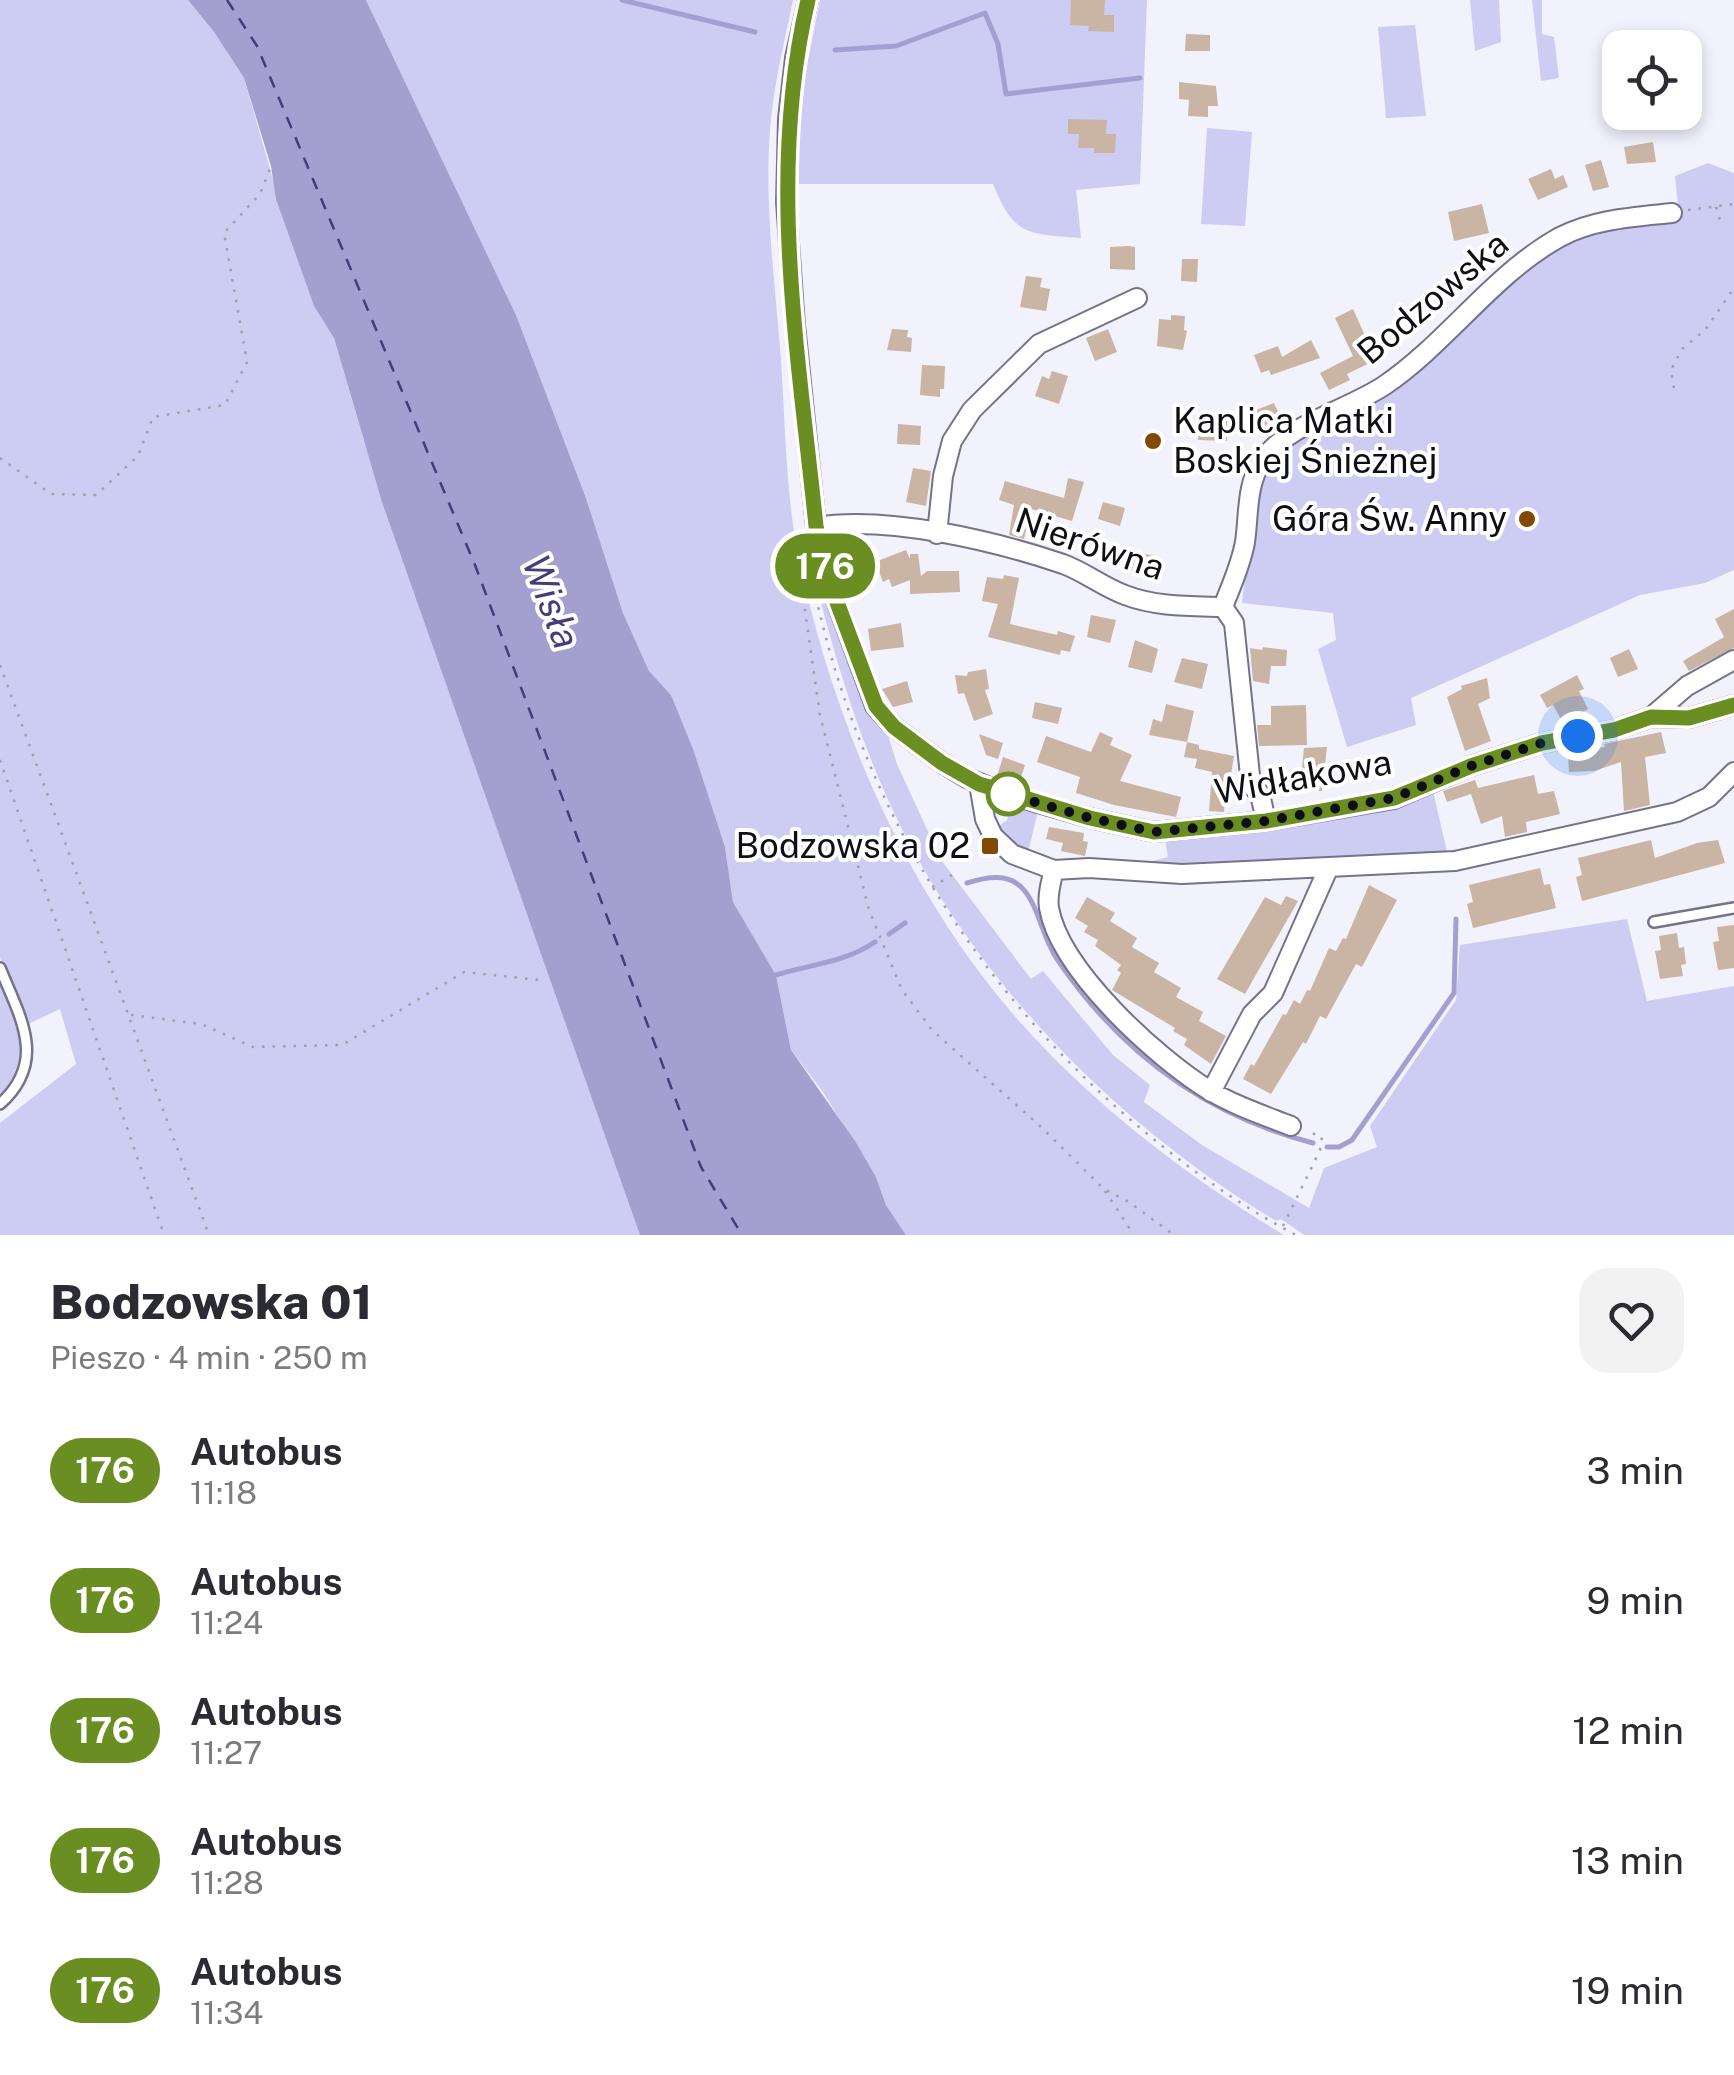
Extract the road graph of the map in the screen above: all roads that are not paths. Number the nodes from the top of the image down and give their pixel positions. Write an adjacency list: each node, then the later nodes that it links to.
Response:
1 (808, 0): 4 (street, Widłakowa)
2 (1672, 213): 6 (street, Bodzowska)
3 (1137, 298): 5 (street)
4 (816, 526): 5 (street, Nierówna); 11 (street, Widłakowa)
5 (937, 534): 6 (street, Nierówna)
6 (1223, 608): 12 (street)
7 (1734, 660): 9 (street, Widłakowa)
8 (1734, 705): 9 (street)
9 (1651, 717): 12 (street, Widłakowa)
10 (1734, 772): 13 (street)
11 (979, 784): 12 (street, Widłakowa); 14 (street)
12 (1266, 821)
13 (1328, 869): 14 (street); 18 (street)
14 (1054, 870): 18 (street)
15 (1734, 908): 16 (lane)
16 (1654, 922)
17 (0, 968): 19 (lane)
18 (1211, 1092): 20 (street)
19 (0, 1104)
20 (1291, 1126)

